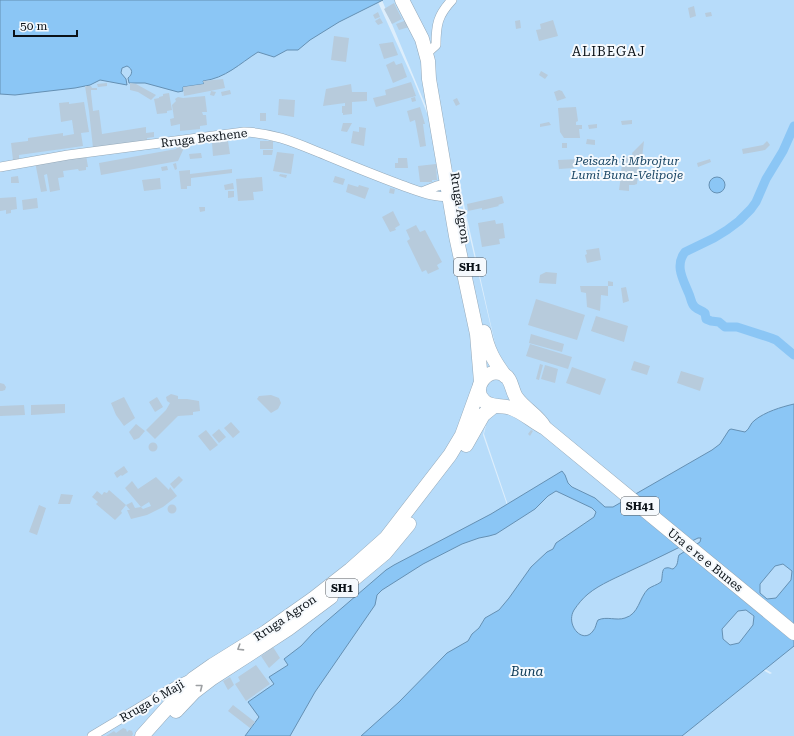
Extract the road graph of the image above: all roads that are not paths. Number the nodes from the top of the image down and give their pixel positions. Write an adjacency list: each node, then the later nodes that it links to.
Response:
1 (402, 0): 3 (main road, Rruga Agron / SH1)
2 (452, 0): 3 (street)
3 (427, 57): 5 (main road, Rruga Agron / SH1)
4 (0, 167): 6 (street, Rruga Bexhene)
5 (452, 190): 6 (street); 6 (street, Rruga Bexhene); 7 (main road, Rruga Agron / SH1); 8 (main road, Rruga Agron / SH1)
6 (422, 192)
7 (505, 376): 8 (main road); 9 (main road)
8 (480, 385): 10 (main road); 13 (main road, Rruga Agron / SH1, one-way to 13)
9 (512, 390): 10 (main road); 11 (main road, SH41)
10 (496, 406): 11 (main road, SH41); 16 (main road, Rruga Agron / SH1, one-way to 10)
11 (544, 428): 12 (main road, Ura e re e Bunes / SH41)
12 (794, 633)
13 (193, 679): 14 (street, Rruga 6 Maji); 15 (main road, Rruga Agron / SH1)
14 (92, 736)
15 (142, 736)
16 (155, 736)

